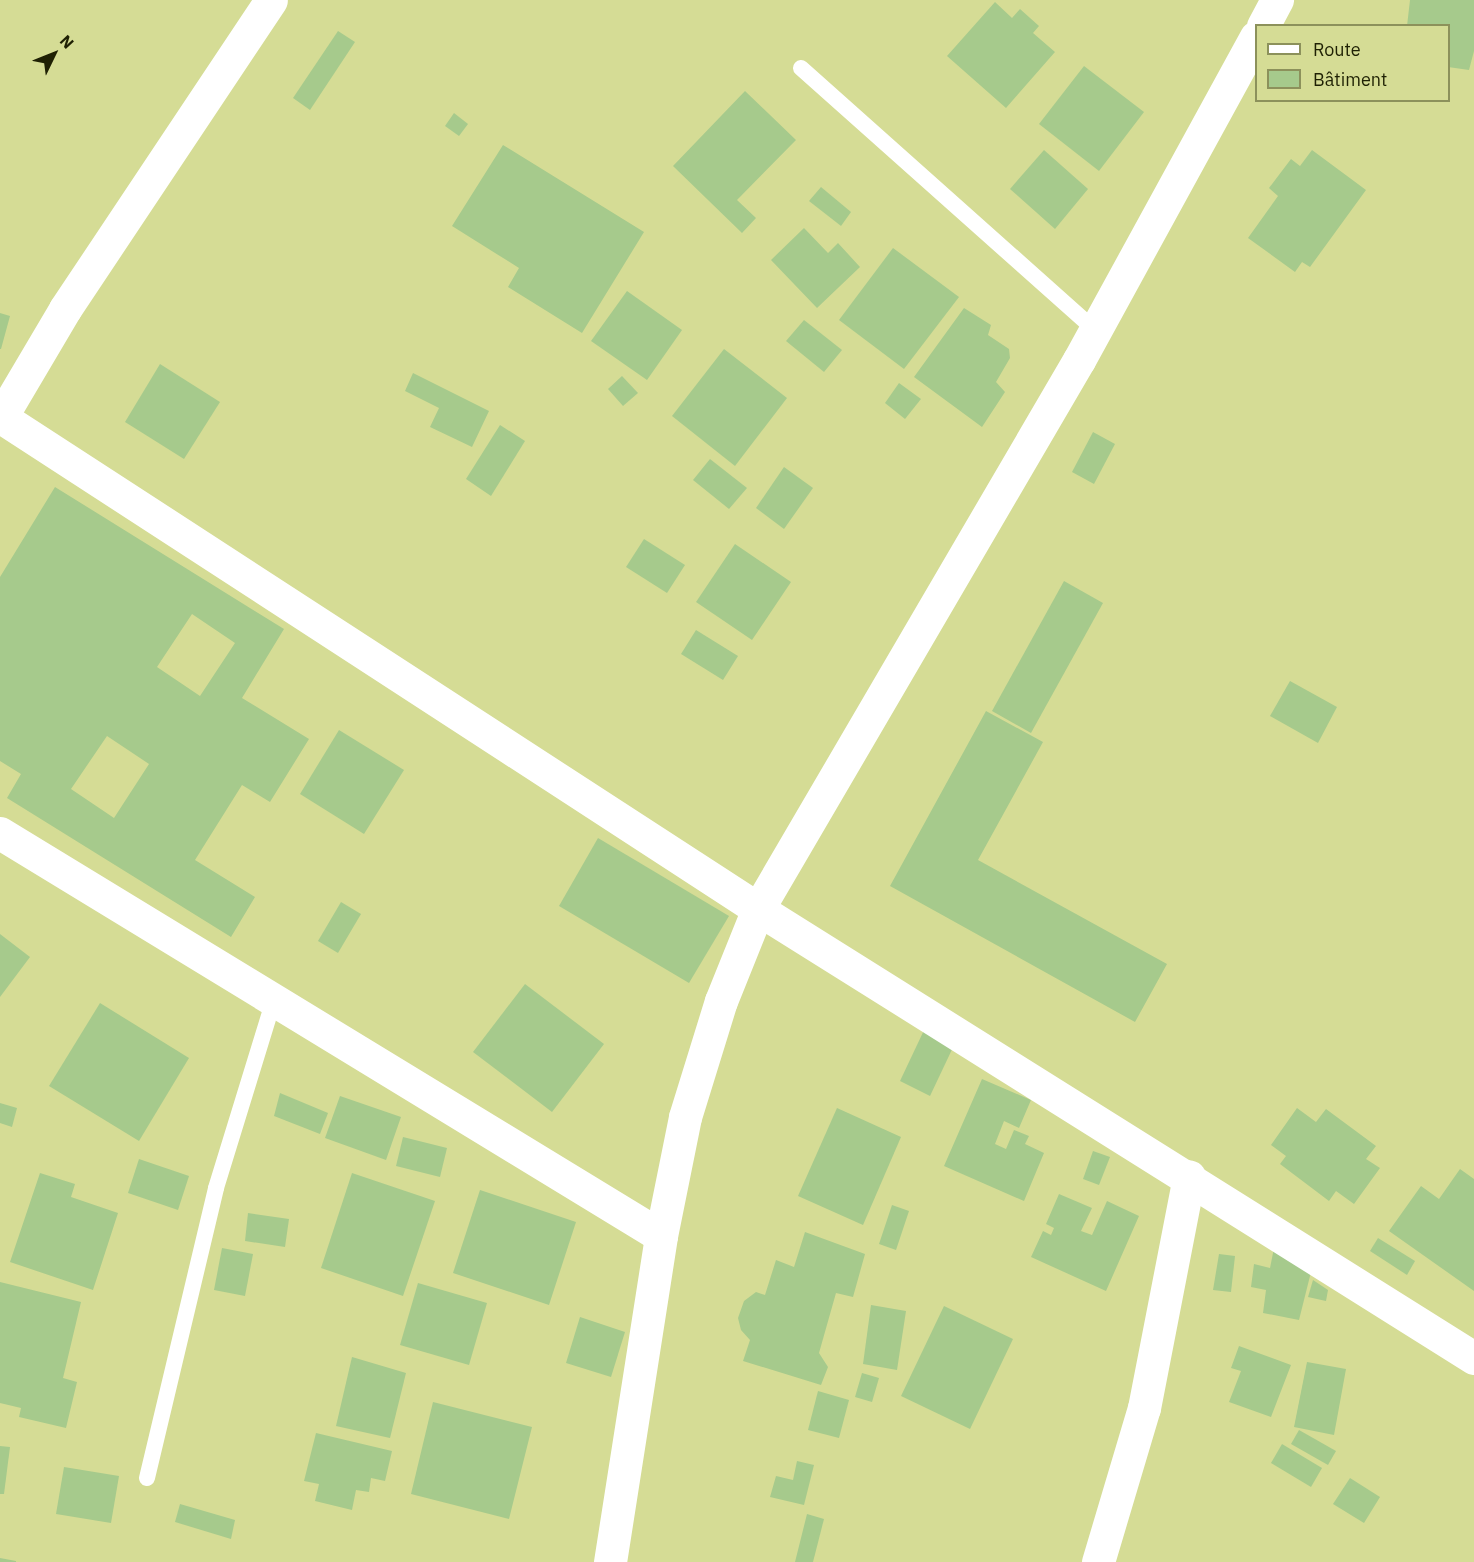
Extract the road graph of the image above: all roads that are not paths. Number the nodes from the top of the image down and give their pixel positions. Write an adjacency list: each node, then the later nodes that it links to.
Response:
1 (271, 0): 7 (street)
2 (1277, 0): 3 (street)
3 (1264, 24)
4 (1255, 41): 6 (street)
5 (801, 68): 6 (lane)
6 (1095, 330): 9 (street)
7 (1, 418): 9 (street)
8 (0, 833): 10 (street)
9 (758, 909): 11 (street); 12 (street)
10 (274, 999): 12 (street); 14 (lane)
11 (1189, 1176): 13 (street); 16 (street)
12 (661, 1236): 15 (street)
13 (1474, 1358)
14 (147, 1478)
15 (610, 1562)
16 (1098, 1562)

